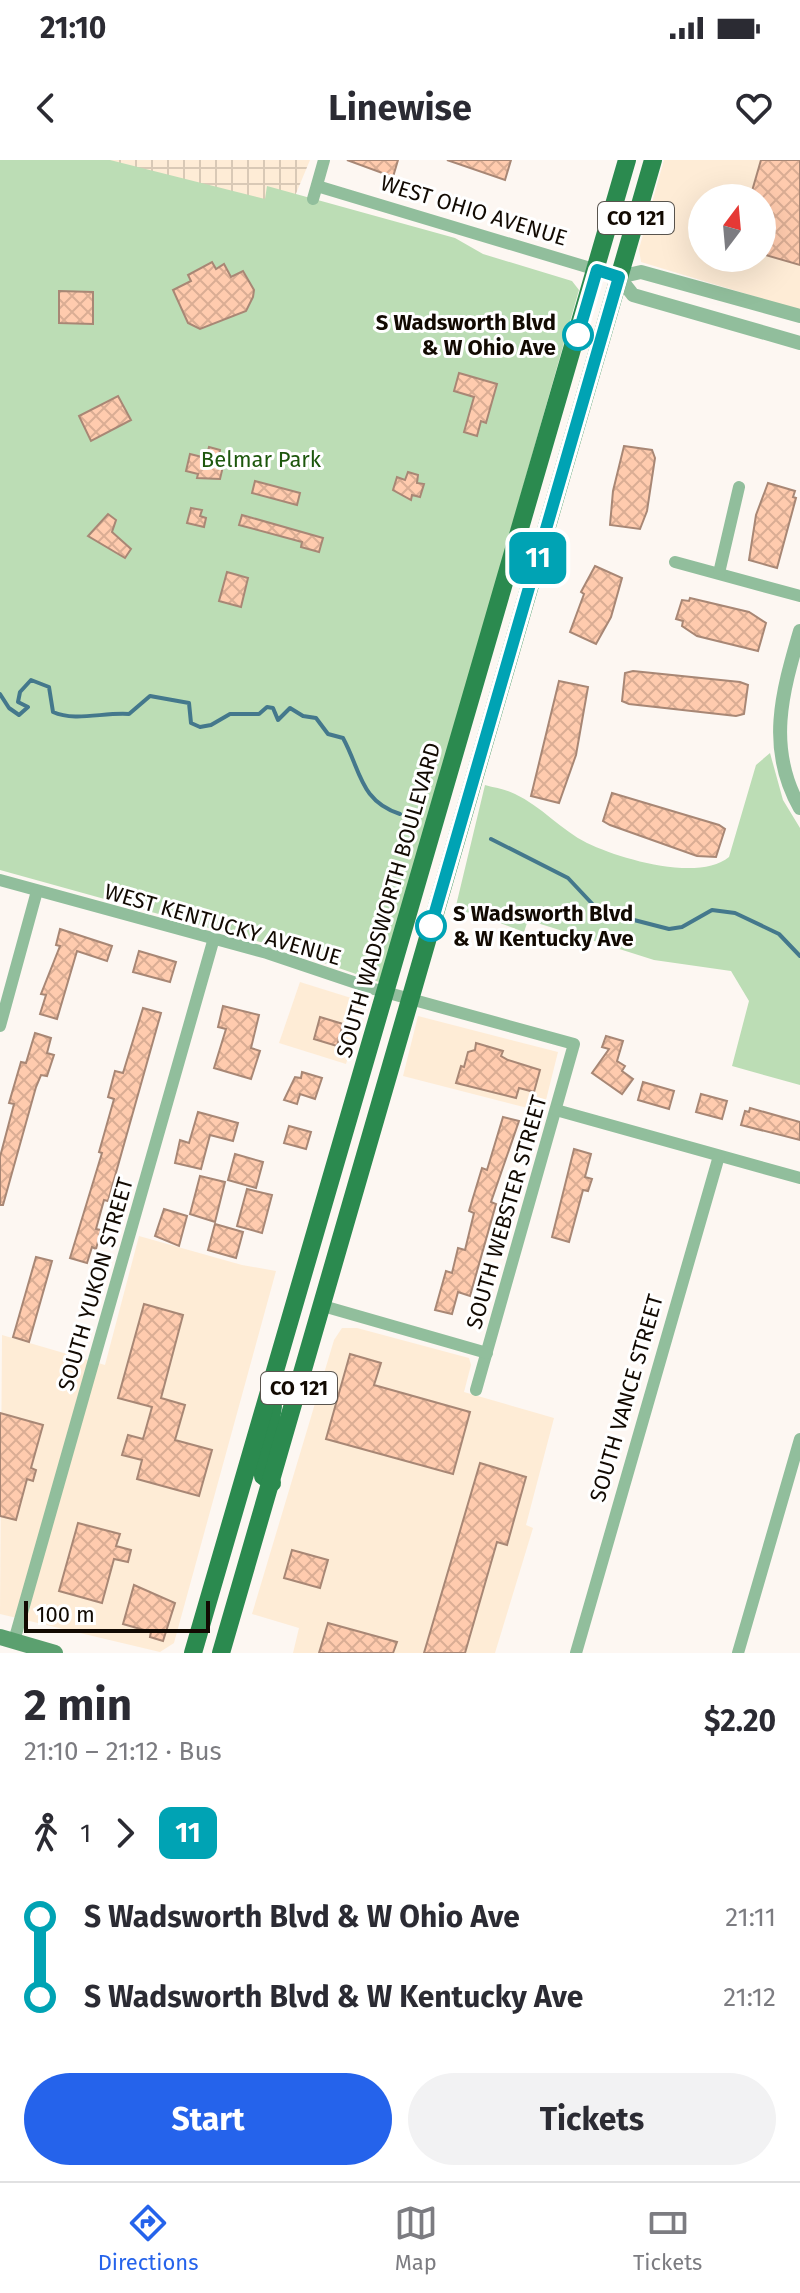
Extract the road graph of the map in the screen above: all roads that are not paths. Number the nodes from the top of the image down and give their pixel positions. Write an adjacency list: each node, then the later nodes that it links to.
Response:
1 (324, 160): 4 (street, WEST OHIO AVENUE)
2 (627, 160): 4 (main road, SOUTH WADSWORTH BOULEVARD / CO 121)
3 (653, 160): 5 (main road, CO 121)
4 (597, 270): 5 (street, WEST OHIO AVENUE); 17 (main road, SOUTH WADSWORTH BOULEVARD / CO 121)
5 (619, 277): 6 (street, WEST OHIO AVENUE); 7 (street, WEST OHIO AVENUE); 18 (main road, CO 121)
6 (800, 316)
7 (800, 343)
8 (739, 487): 10 (street)
9 (675, 562): 10 (street)
10 (719, 573): 11 (street)
11 (800, 596)
12 (800, 631): 13 (street)
13 (799, 807)
14 (0, 880): 15 (street, WEST KENTUCKY AVENUE)
15 (37, 891): 16 (street, WEST KENTUCKY AVENUE); 19 (street)
16 (214, 938): 17 (street, WEST KENTUCKY AVENUE); 30 (street, SOUTH YUKON STREET)
17 (387, 993): 18 (street, WEST KENTUCKY AVENUE); 26 (main road, SOUTH WADSWORTH BOULEVARD / CO 121)
18 (410, 999): 20 (street, WEST KENTUCKY AVENUE); 24 (main road, CO 121)
19 (0, 1026)
20 (574, 1044): 21 (street, SOUTH WEBSTER STREET)
21 (556, 1110): 22 (street); 25 (street, SOUTH WEBSTER STREET)
22 (719, 1156): 23 (street); 34 (street, SOUTH VANCE STREET)
23 (800, 1178)
24 (323, 1306): 25 (street); 29 (main road, CO 121)
25 (487, 1353): 27 (street, SOUTH WEBSTER STREET)
26 (276, 1364): 29 (main road); 32 (main road, SOUTH WADSWORTH BOULEVARD / CO 121)
27 (476, 1390)
28 (800, 1439): 35 (street)
29 (272, 1483): 33 (main road, CO 121)
30 (7, 1639): 31 (main road)
31 (55, 1653)
32 (193, 1653)
33 (221, 1653)
34 (576, 1653)
35 (738, 1653)

